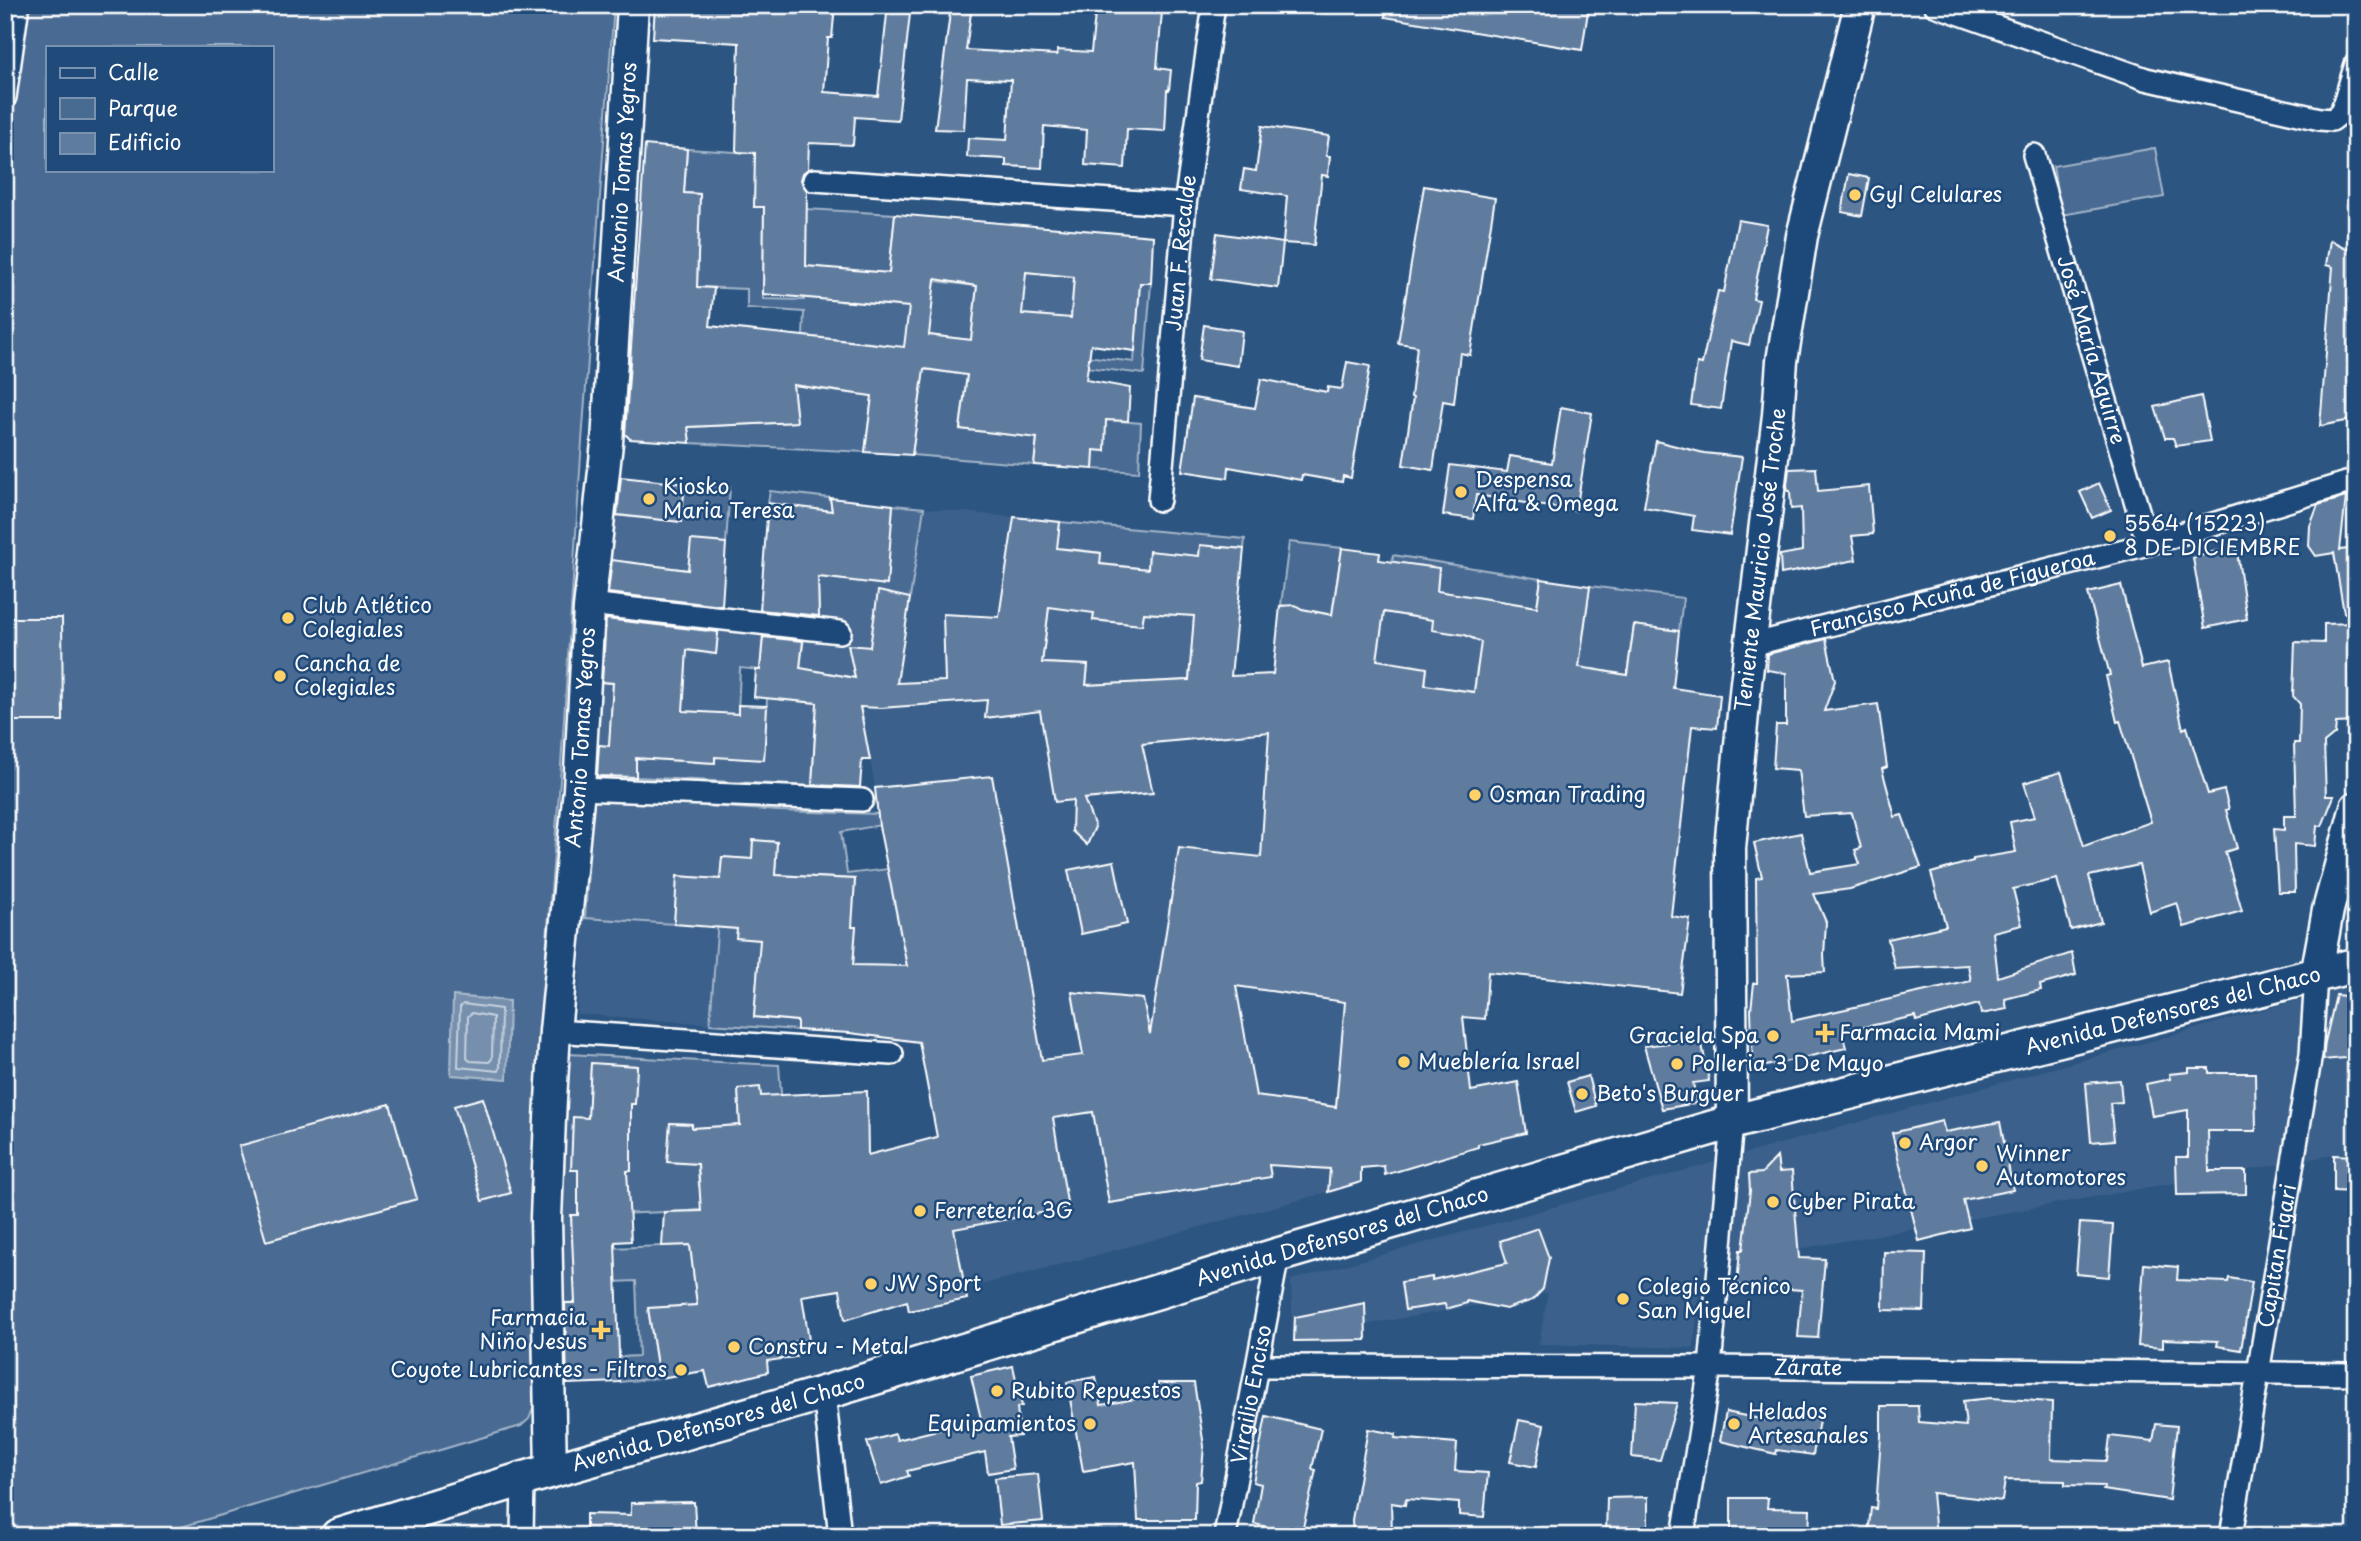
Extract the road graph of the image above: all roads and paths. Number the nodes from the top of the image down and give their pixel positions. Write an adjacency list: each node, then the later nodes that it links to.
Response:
1 (18, 5): 7 (street)
2 (633, 5): 14 (street, Antonio Tomas Yegros)
3 (1214, 5): 10 (street, Juan F. Recalde)
4 (1860, 5): 16 (street, Teniente Mauricio José Troche)
5 (1935, 5): 6 (street)
6 (2356, 64)
7 (5, 97)
8 (2034, 155): 13 (street, José María Aguirre)
9 (814, 180): 10 (street)
10 (1185, 205): 12 (street, Juan F. Recalde)
11 (2356, 480): 13 (street, Francisco Acuña de Figueroa)
12 (1159, 500)
13 (2148, 544): 16 (street, Francisco Acuña de Figueroa)
14 (589, 604): 15 (street); 17 (street, Antonio Tomas Yegros)
15 (840, 632)
16 (1751, 645): 24 (street, Teniente Mauricio José Troche)
17 (579, 789): 18 (street); 22 (street, Antonio Tomas Yegros)
18 (862, 800)
19 (2356, 807): 21 (street)
20 (2356, 965): 21 (main road, Avenida Defensores del Chaco)
21 (2316, 976): 24 (main road, Avenida Defensores del Chaco); 28 (street, Capitan Figari)
22 (555, 1031): 23 (street); 31 (street, Antonio Tomas Yegros)
23 (892, 1054)
24 (1732, 1122): 25 (main road, Avenida Defensores del Chaco); 27 (street)
25 (1278, 1255): 26 (street, Virgilio Enciso); 30 (main road, Avenida Defensores del Chaco)
26 (1258, 1366): 27 (street, Zárate); 35 (street, Virgilio Enciso)
27 (1710, 1367): 28 (street, Zárate); 36 (street)
28 (2259, 1373): 29 (street, Zárate); 37 (street, Capitan Figari)
29 (2356, 1374)
30 (824, 1393): 31 (main road, Avenida Defensores del Chaco); 34 (street)
31 (537, 1475): 32 (main road, Avenida Defensores del Chaco); 33 (street)
32 (338, 1536)
33 (522, 1536)
34 (840, 1536)
35 (1225, 1536)
36 (1683, 1536)
37 (2231, 1536)

